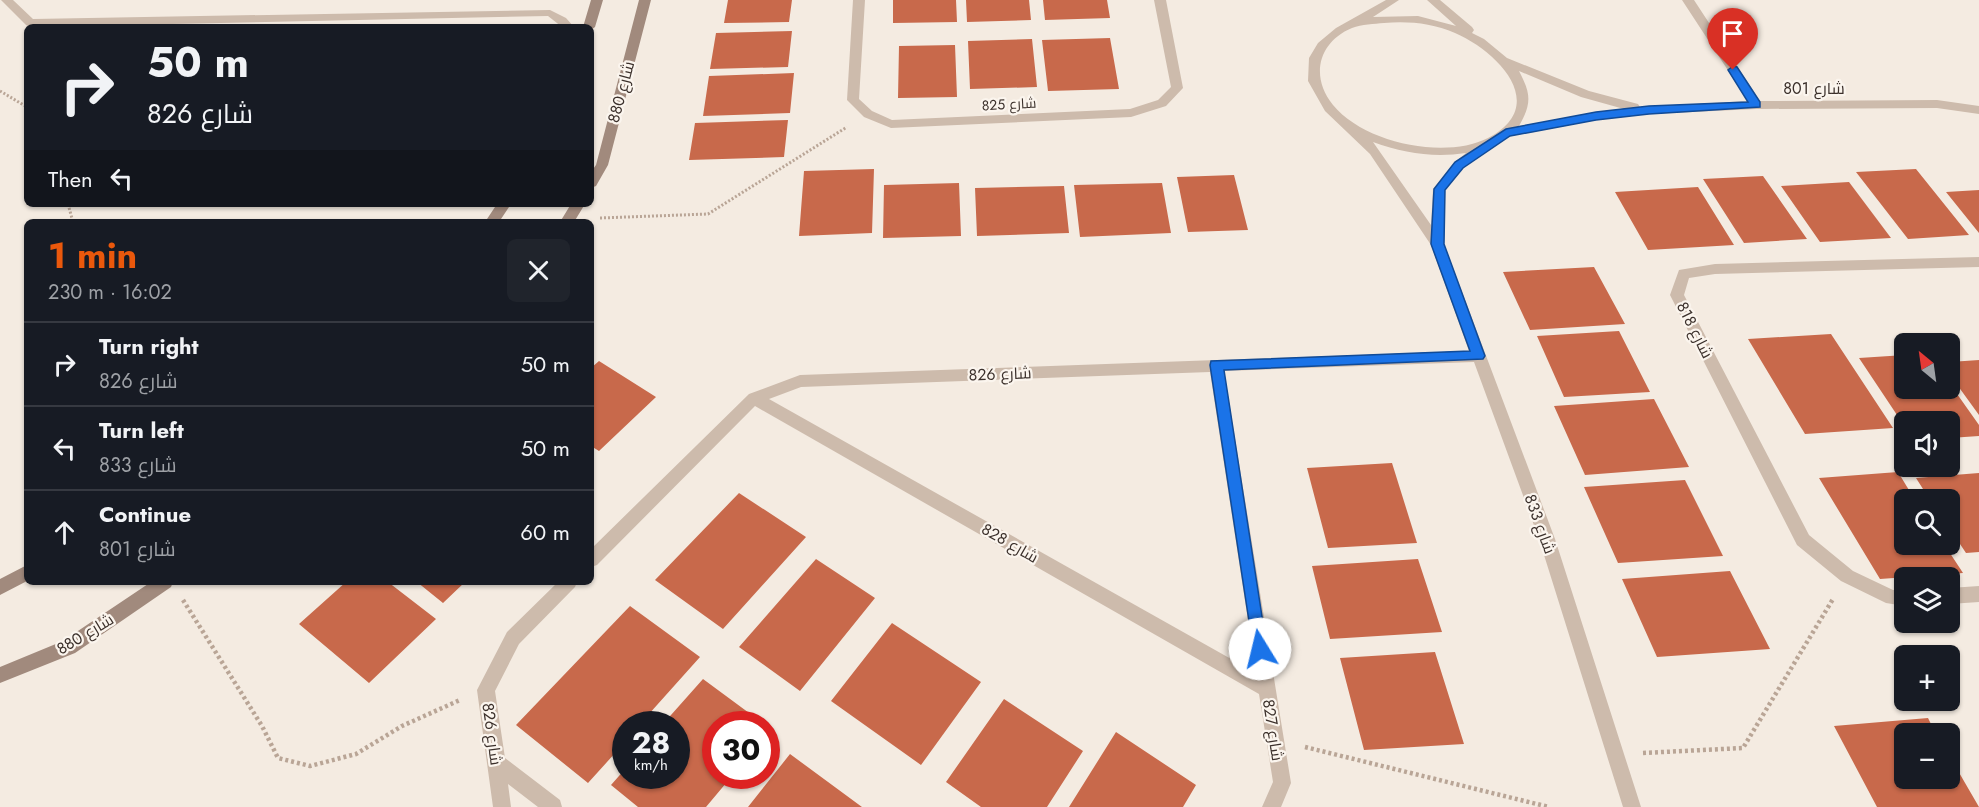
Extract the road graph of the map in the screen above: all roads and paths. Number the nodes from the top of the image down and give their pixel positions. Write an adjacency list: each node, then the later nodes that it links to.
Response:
1 (7, 0): 9 (street)
2 (597, 0): 10 (street)
3 (645, 0): 23 (street, شارع 880)
4 (859, 0): 19 (street)
5 (1160, 0): 19 (street, شارع 825)
6 (1393, 0): 11 (street)
7 (1433, 0): 12 (street)
8 (1688, 0): 16 (street)
9 (565, 24)
10 (590, 24)
11 (1350, 26): 12 (street); 20 (street)
12 (1484, 43): 13 (street)
13 (1506, 61): 17 (street, شارع 801); 21 (street)
14 (0, 91): 15 (path)
15 (24, 105)
16 (1756, 105): 17 (street, شارع 801); 18 (street, شارع 801)
17 (1649, 110): 21 (street, شارع 801)
18 (1979, 110)
19 (868, 114): 24 (path)
20 (1344, 121): 22 (street); 25 (street, شارع 833)
21 (1506, 133): 22 (street)
22 (1490, 142): 25 (street, شارع 833)
23 (594, 178)
24 (594, 220)
25 (1437, 244): 27 (street, شارع 833)
26 (1979, 262): 32 (street, شارع 818)
27 (1479, 356): 28 (street, شارع 826); 43 (street, شارع 833)
28 (1216, 365): 29 (street, شارع 826); 40 (street, شارع 827)
29 (754, 398): 30 (street, شارع 826); 40 (street, شارع 828)
30 (594, 557)
31 (24, 575): 34 (street)
32 (1847, 576): 38 (street, شارع 818); 43 (path)
33 (566, 585): 41 (street, شارع 826)
34 (0, 587)
35 (171, 587): 39 (street, شارع 880); 41 (path)
36 (1979, 594): 37 (street)
37 (1960, 595)
38 (1894, 598)
39 (0, 675)
40 (1266, 688): 42 (street, شارع 827)
41 (486, 690): 44 (street, شارع 826)
42 (1275, 739): 47 (street, شارع 827); 48 (path)
43 (1615, 754): 49 (street, شارع 833)
44 (496, 763): 45 (street, شارع 826); 46 (street)
45 (502, 807)
46 (553, 807)
47 (1271, 807)
48 (1549, 807)
49 (1632, 807)

